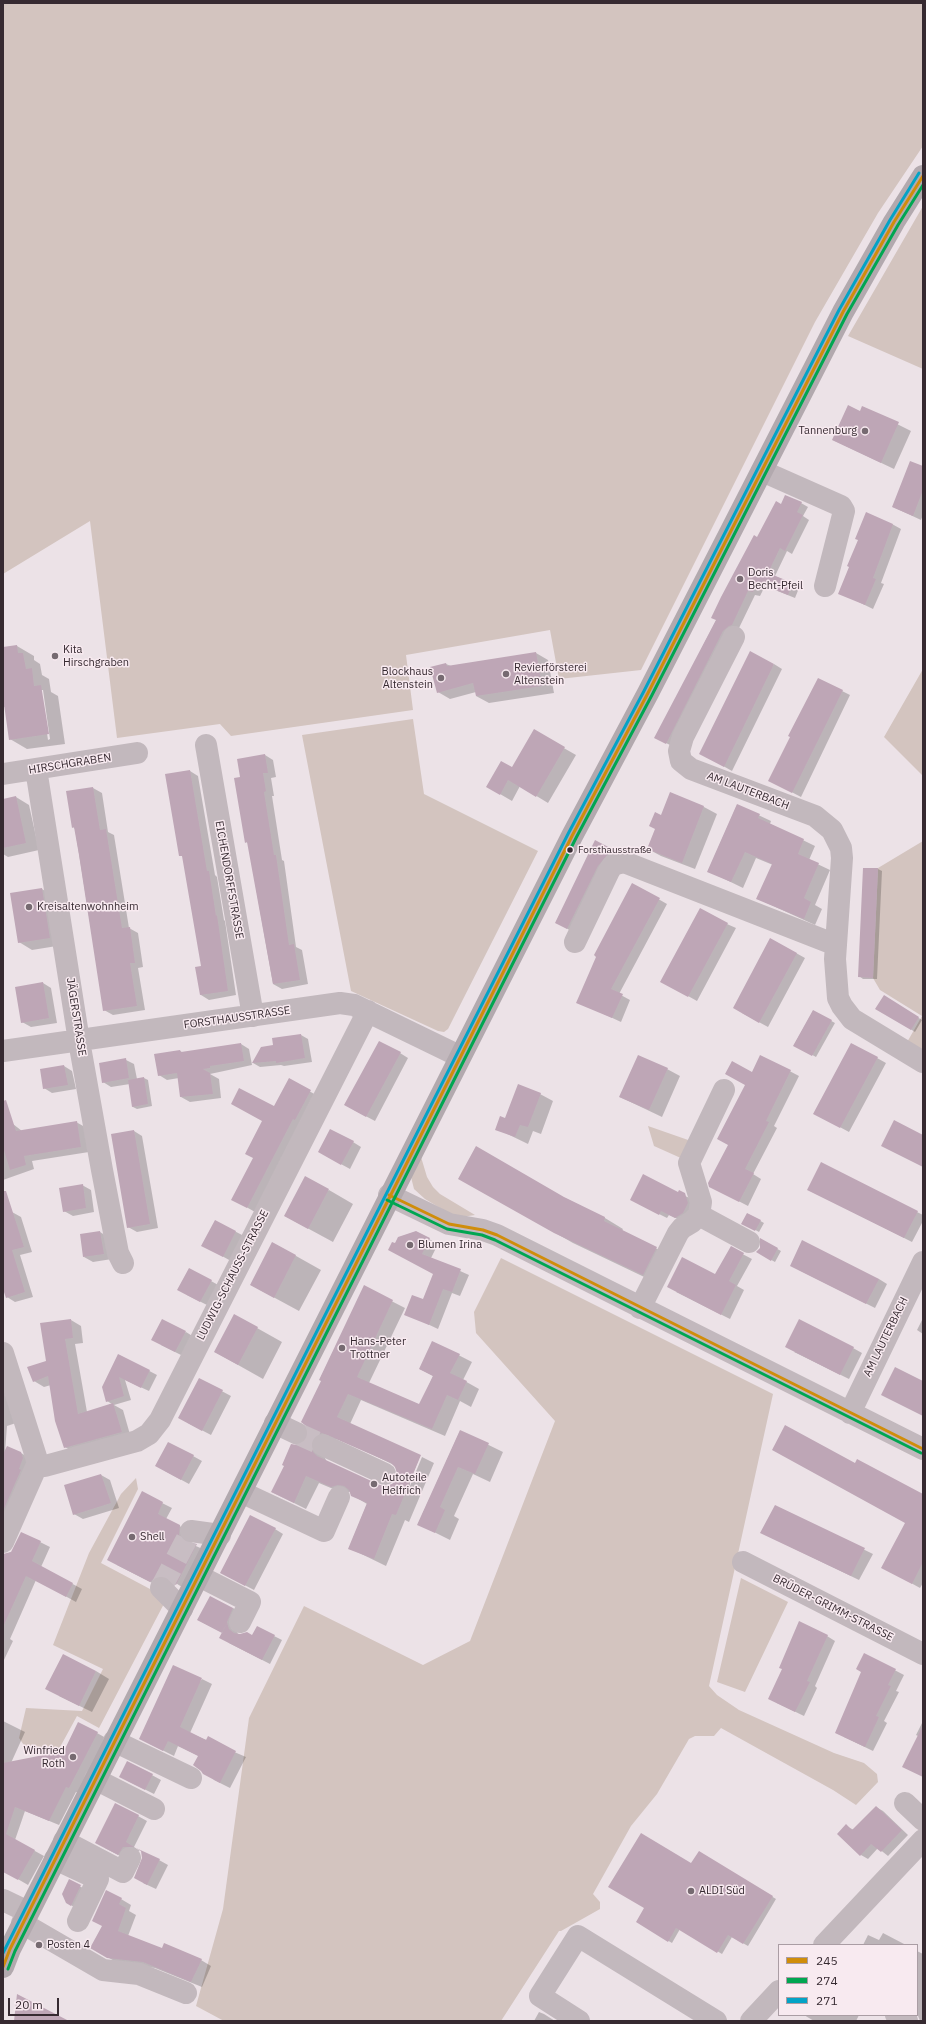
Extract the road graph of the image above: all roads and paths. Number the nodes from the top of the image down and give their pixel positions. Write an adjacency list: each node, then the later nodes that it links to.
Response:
1 (923, 176): 2 (main road)
2 (762, 470): 3 (street); 15 (main road)
3 (824, 586)
4 (734, 637): 10 (street, AM LAUTERBACH)
5 (206, 745): 12 (street, EICHENDORFFSTRASSE)
6 (137, 753): 7 (street, HIRSCHGRABEN)
7 (36, 769): 8 (street, HIRSCHGRABEN); 13 (street, JÄGERSTRASSE)
8 (3, 774)
9 (575, 942): 10 (street)
10 (836, 945): 16 (street, AM LAUTERBACH)
11 (368, 1011): 12 (street, FORSTHAUSSTRASSE); 15 (street, FORSTHAUSSTRASSE); 30 (street, LUDWIG-SCHAUSS-STRASSE)
12 (253, 1016): 13 (street, FORSTHAUSSTRASSE)
13 (79, 1041): 14 (street, FORSTHAUSSTRASSE); 22 (street, JÄGERSTRASSE)
14 (3, 1051)
15 (459, 1056): 18 (main road)
16 (923, 1062)
17 (724, 1090): 19 (street)
18 (389, 1195): 23 (street); 26 (main road)
19 (699, 1215): 20 (street); 23 (street)
20 (749, 1242)
21 (923, 1262): 25 (street, AM LAUTERBACH)
22 (123, 1263)
23 (640, 1308): 25 (street)
24 (3, 1353): 30 (street)
25 (850, 1413): 29 (street)
26 (275, 1423): 27 (street); 32 (main road)
27 (296, 1433)
28 (323, 1445): 31 (street)
29 (923, 1449)
30 (38, 1464): 36 (street)
31 (384, 1474)
32 (241, 1492): 33 (street); 35 (main road)
33 (339, 1497)
34 (191, 1531): 35 (street)
35 (220, 1535): 38 (main road)
36 (3, 1542)
37 (743, 1562): 42 (street, BRÜDER-GRIMM-STRASSE)
38 (199, 1576): 40 (main road); 41 (street)
39 (161, 1588): 40 (street)
40 (182, 1609): 43 (main road)
41 (240, 1622)
42 (923, 1654)
43 (114, 1741): 44 (street); 45 (main road)
44 (191, 1778)
45 (95, 1779): 47 (street); 50 (main road)
46 (905, 1803): 48 (street)
47 (154, 1809)
48 (923, 1820)
49 (923, 1840): 55 (street)
50 (59, 1850): 51 (street); 53 (main road); 54 (street)
51 (130, 1858)
52 (3, 1900): 53 (street)
53 (25, 1918): 56 (main road); 58 (street)
54 (78, 1922)
55 (825, 1944)
56 (5, 1958)
57 (778, 1992): 62 (street)
58 (186, 1993)
59 (898, 2016): 63 (street)
60 (579, 2021): 61 (street)
61 (716, 2021)
62 (751, 2021)
63 (907, 2021)

